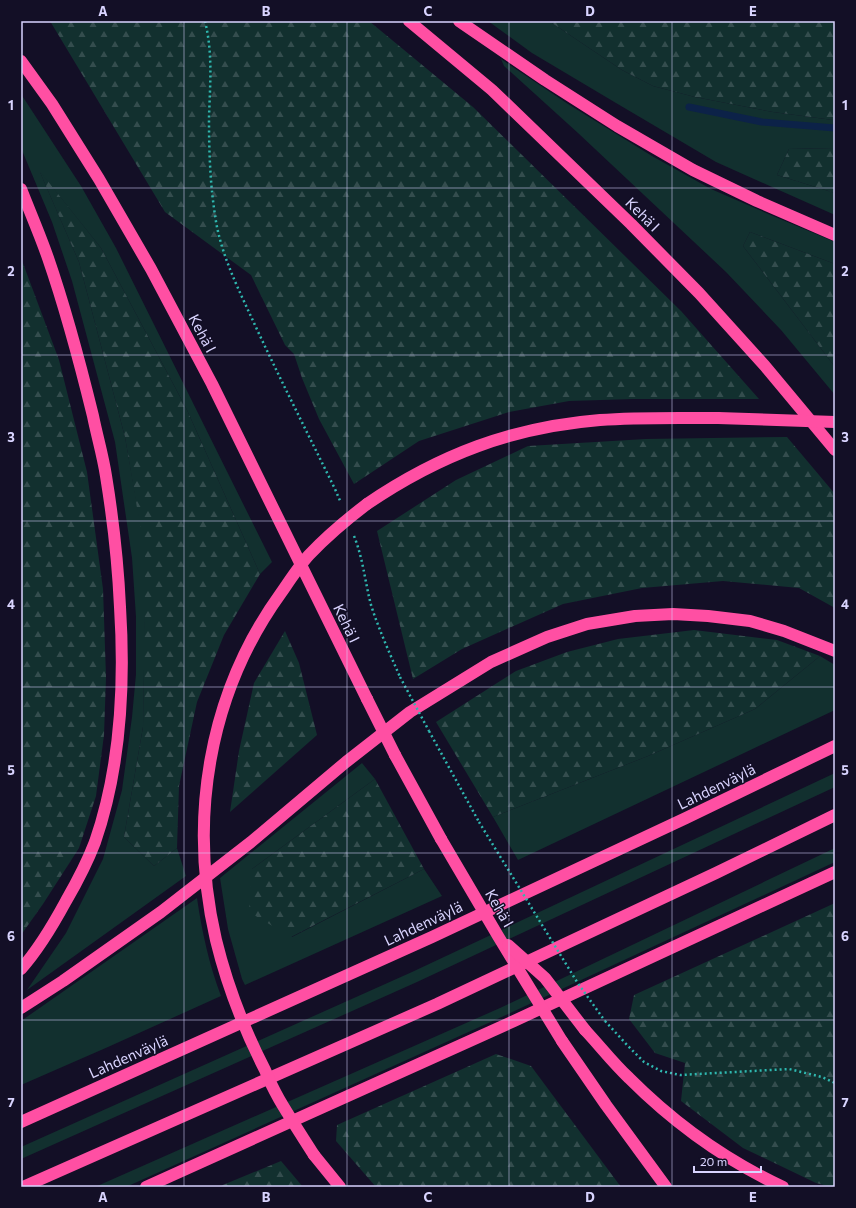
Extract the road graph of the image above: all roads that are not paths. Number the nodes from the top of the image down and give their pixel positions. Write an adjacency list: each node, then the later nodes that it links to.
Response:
1 (409, 21): 7 (highway, Kehä I)
2 (459, 21): 5 (highway)
3 (21, 61): 12 (highway, Kehä I, bridge)
4 (21, 189): 13 (highway)
5 (835, 235)
6 (835, 422): 18 (highway, bridge)
7 (835, 450)
8 (833, 650): 14 (highway)
9 (835, 746): 15 (highway, Lahdenväylä)
10 (835, 815): 16 (highway)
11 (835, 872): 17 (highway)
12 (498, 936): 19 (highway, Kehä I, bridge); 20 (highway, bridge)
13 (21, 969)
14 (21, 1008)
15 (21, 1122)
16 (23, 1187)
17 (146, 1187)
18 (340, 1187)
19 (666, 1187)
20 (783, 1187)

